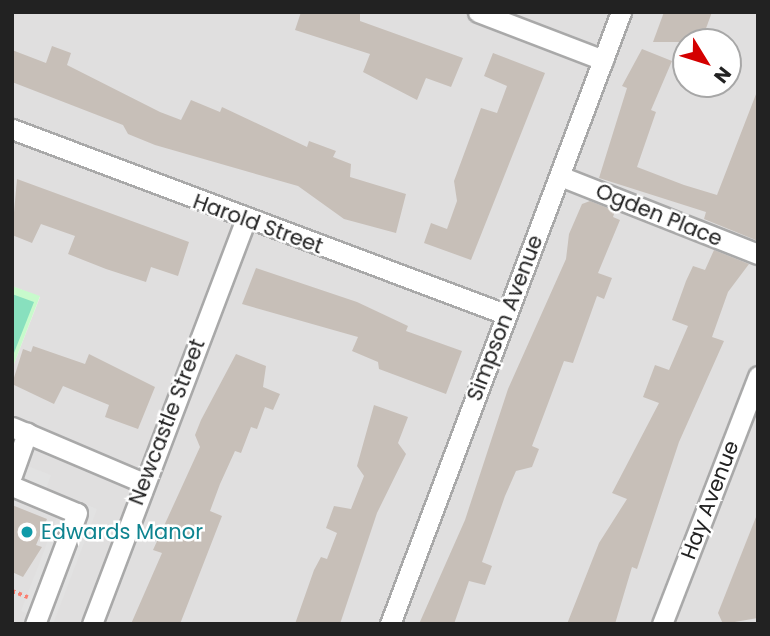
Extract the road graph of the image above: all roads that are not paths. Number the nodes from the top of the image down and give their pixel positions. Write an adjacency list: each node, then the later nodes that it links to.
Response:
1 (478, 12): 3 (street)
2 (621, 12): 3 (street, Simpson Avenue)
3 (603, 60): 5 (street, Simpson Avenue)
4 (12, 129): 6 (street, Harold Street)
5 (560, 176): 7 (street, Ogden Place); 8 (street, Simpson Avenue)
6 (245, 221): 8 (street, Harold Street); 12 (street, Newcastle Street)
7 (758, 254)
8 (505, 314): 16 (street, Simpson Avenue)
9 (758, 376): 17 (street, Hay Avenue)
10 (20, 430): 11 (street); 12 (street)
11 (12, 475)
12 (144, 483): 15 (street, Newcastle Street)
13 (12, 486): 14 (street)
14 (35, 624)
15 (92, 624)
16 (390, 624)
17 (662, 624)

